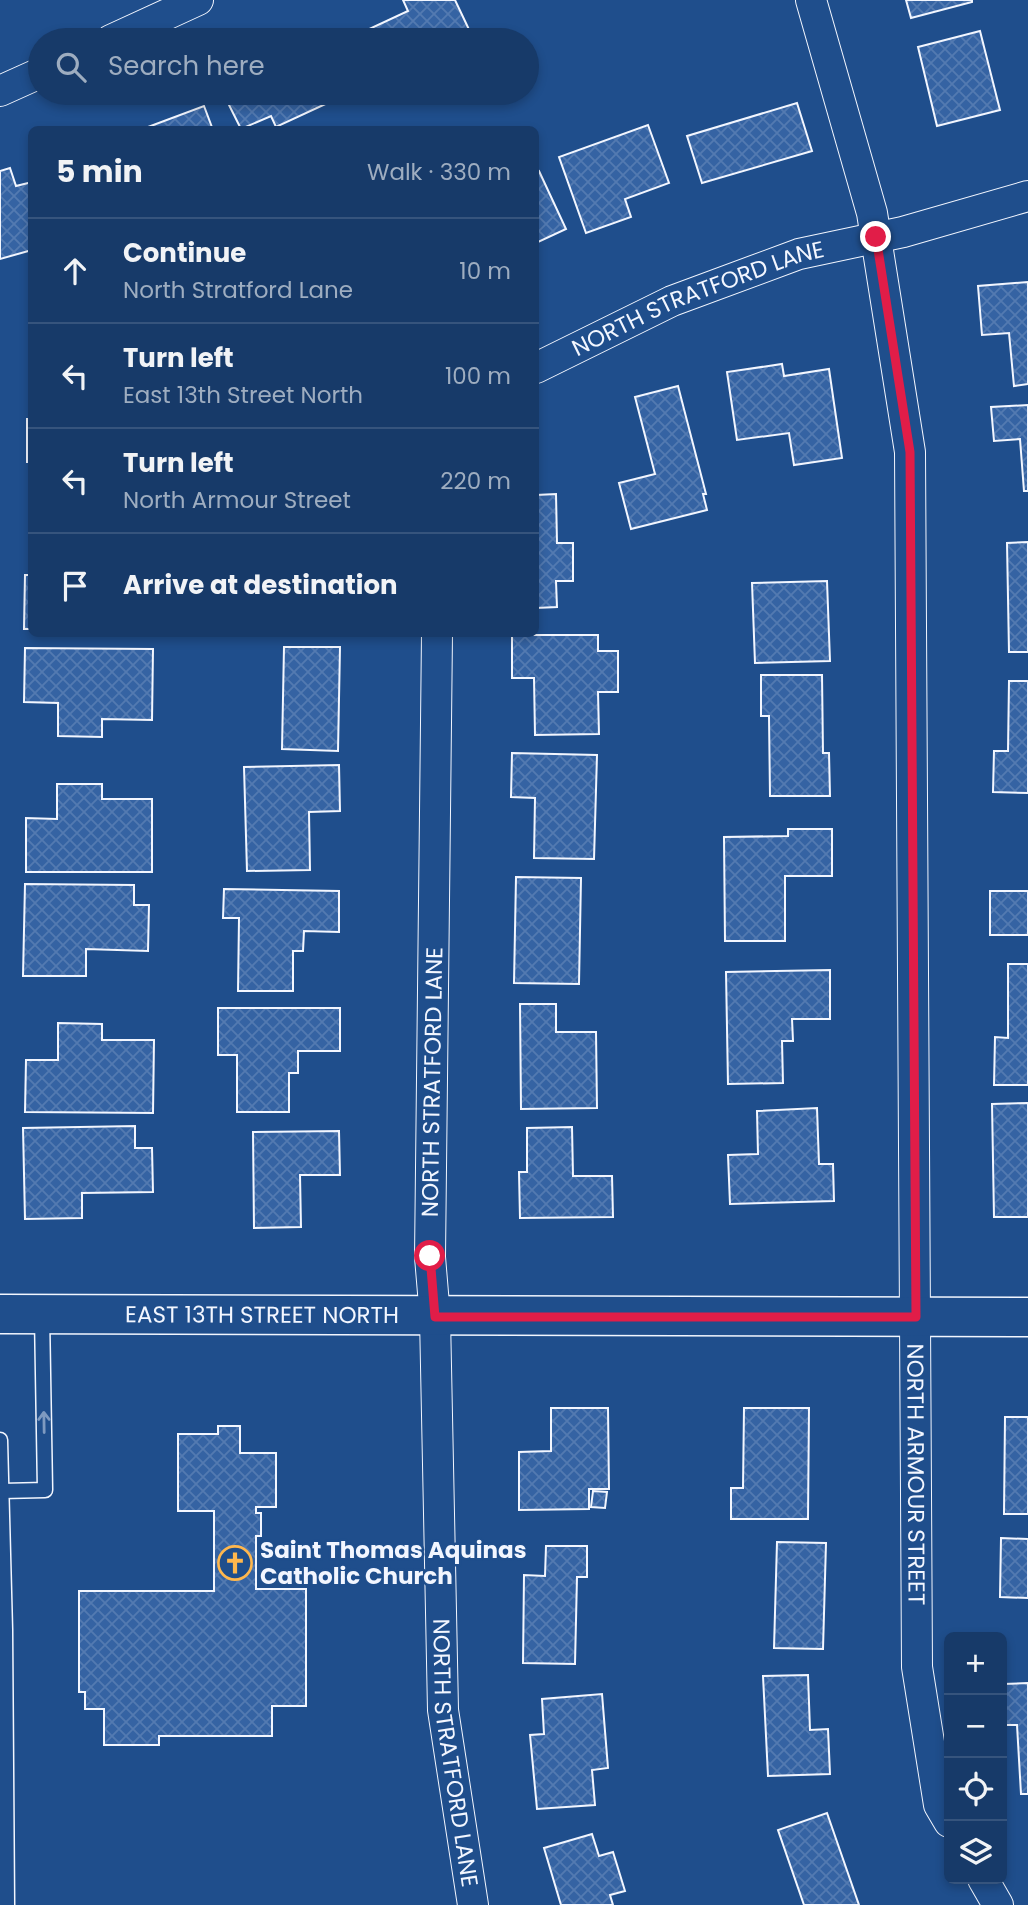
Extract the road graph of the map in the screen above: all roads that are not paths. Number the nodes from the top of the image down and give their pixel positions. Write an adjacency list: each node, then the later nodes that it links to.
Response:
1 (198, 0): 3 (street)
2 (811, 0): 7 (street, NORTH ARMOUR STREET)
3 (137, 28)
4 (28, 78): 5 (street)
5 (0, 91)
6 (1028, 196): 7 (street, NORTH STRATFORD LANE)
7 (876, 237): 8 (street, NORTH STRATFORD LANE); 13 (street, NORTH ARMOUR STREET)
8 (539, 367)
9 (437, 637): 12 (street, NORTH STRATFORD LANE)
10 (0, 1314): 11 (main road, EAST 13TH STREET NORTH)
11 (42, 1315): 12 (main road, EAST 13TH STREET NORTH); 16 (lane, one-way to 11)
12 (435, 1317): 13 (main road, EAST 13TH STREET NORTH); 20 (street, NORTH STRATFORD LANE)
13 (916, 1317): 14 (main road, EAST 13TH STREET NORTH); 17 (street, NORTH ARMOUR STREET)
14 (1028, 1317)
15 (0, 1440): 16 (lane)
16 (2, 1491): 19 (lane)
17 (948, 1821)
18 (986, 1884): 21 (street)
19 (7, 1905)
20 (473, 1905)
21 (998, 1905)

